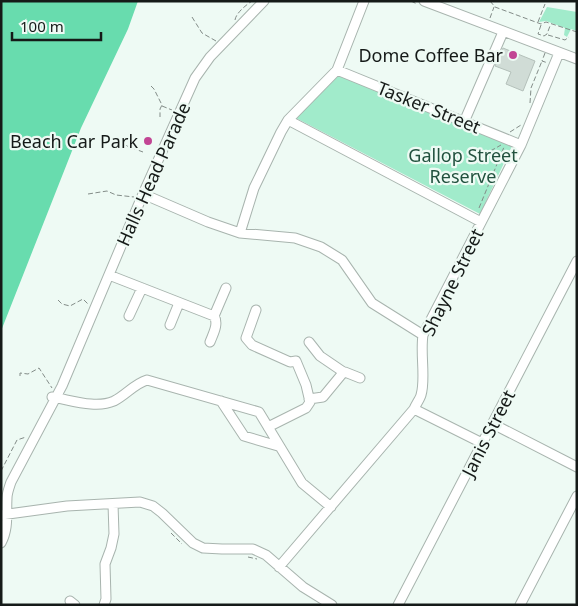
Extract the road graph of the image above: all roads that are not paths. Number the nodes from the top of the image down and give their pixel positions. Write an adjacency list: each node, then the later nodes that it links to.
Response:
1 (264, 1): 11 (street, Halls Head Parade)
2 (364, 1): 7 (street)
3 (424, 1): 4 (street)
4 (504, 32): 5 (street); 9 (street)
5 (559, 53): 6 (street); 10 (street, Shayne Street)
6 (577, 59)
7 (337, 70): 8 (street); 9 (street, Tasker Street)
8 (288, 120): 12 (street); 13 (street)
9 (464, 122): 10 (street, Tasker Street)
10 (521, 145): 12 (street, Shayne Street)
11 (140, 196): 13 (street); 15 (street, Halls Head Parade)
12 (478, 220): 23 (street, Shayne Street)
13 (240, 233): 23 (street)
14 (577, 261): 32 (street, Janis Street)
15 (109, 275): 16 (street); 28 (street, Halls Head Parade)
16 (142, 288): 18 (street); 20 (street)
17 (226, 288): 21 (street)
18 (179, 303): 21 (street); 22 (street)
19 (256, 310): 29 (street)
20 (129, 316)
21 (214, 316): 24 (street)
22 (170, 325)
23 (423, 335): 31 (street, Shayne Street)
24 (210, 342)
25 (309, 342): 26 (street)
26 (342, 374): 27 (street); 29 (street)
27 (360, 378)
28 (54, 395): 30 (street); 40 (street, Halls Head Parade)
29 (310, 399): 33 (street)
30 (221, 401): 33 (street); 35 (street)
31 (414, 409): 34 (street); 39 (street, Shayne Street)
32 (493, 424): 34 (street, Janis Street); 36 (street)
33 (268, 427): 35 (street)
34 (482, 444): 46 (street, Janis Street)
35 (278, 446): 39 (street)
36 (577, 467)
37 (577, 496): 47 (street)
38 (114, 504): 40 (street); 43 (street); 44 (street)
39 (332, 506): 43 (street, Shayne Street)
40 (4, 517): 41 (street, Halls Head Parade); 42 (street, Halls Head Parade)
41 (1, 533)
42 (1, 543)
43 (279, 567): 45 (street)
44 (104, 605)
45 (332, 605)
46 (398, 605)
47 (520, 605)

